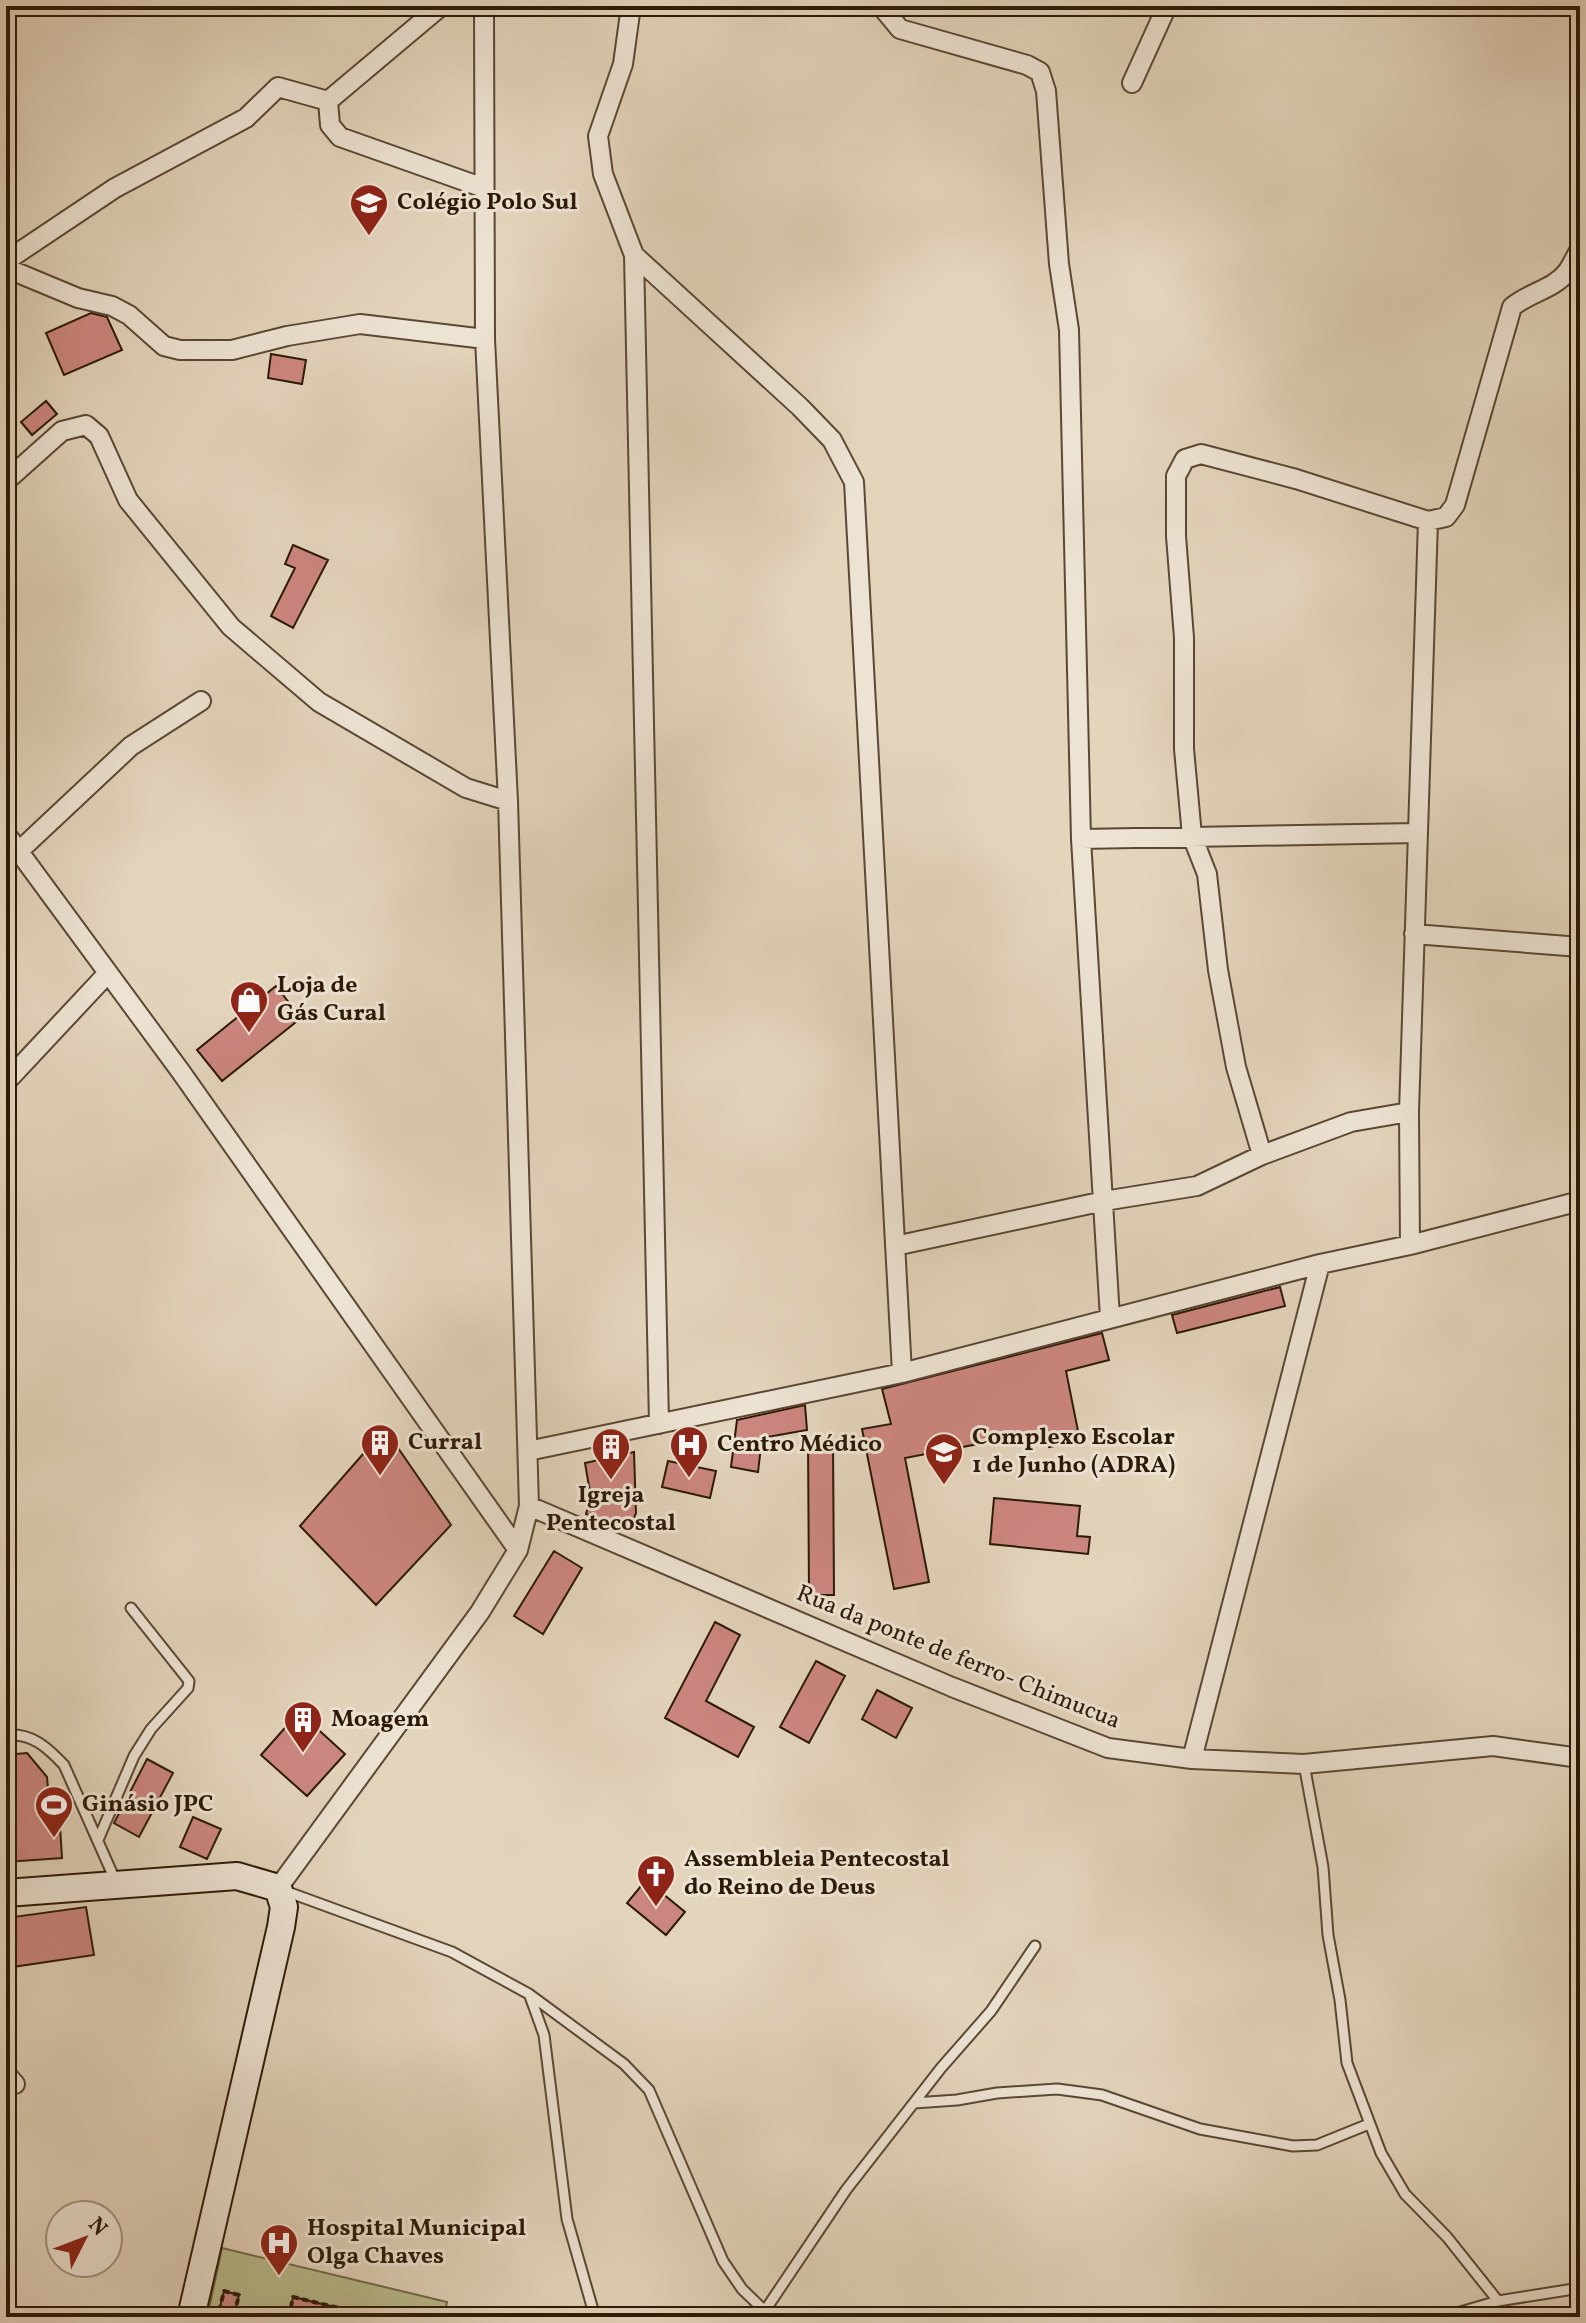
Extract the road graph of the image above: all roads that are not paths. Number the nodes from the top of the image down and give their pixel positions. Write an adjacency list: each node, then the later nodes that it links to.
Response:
1 (441, 6): 7 (street)
2 (484, 6): 8 (street)
3 (631, 6): 10 (street)
4 (881, 6): 21 (street)
5 (1167, 6): 6 (street)
6 (1132, 83)
7 (328, 101): 8 (street); 11 (street)
8 (484, 188): 13 (street)
9 (1580, 249): 15 (street)
10 (634, 255): 32 (street); 36 (street)
11 (6, 261)
12 (6, 268): 13 (street)
13 (485, 339): 17 (street)
14 (6, 481): 17 (street)
15 (1428, 521): 18 (street); 20 (street)
16 (201, 701): 22 (street)
17 (508, 801): 37 (street)
18 (1417, 833): 20 (street); 23 (street)
19 (6, 834): 22 (street)
20 (1192, 836): 21 (street); 28 (street)
21 (1081, 839): 29 (street)
22 (19, 851): 25 (street)
23 (1414, 934): 24 (street); 27 (street)
24 (1580, 947)
25 (108, 973): 26 (street); 39 (street)
26 (6, 1082)
27 (1409, 1112): 28 (street); 31 (street)
28 (1262, 1155): 29 (street)
29 (1104, 1201): 32 (street); 34 (street)
30 (1580, 1201): 31 (street)
31 (1410, 1245): 33 (street)
32 (895, 1246): 35 (street)
33 (1320, 1264): 34 (street); 43 (street)
34 (1110, 1318): 35 (street)
35 (902, 1373): 36 (street)
36 (659, 1424): 37 (street)
37 (528, 1451): 38 (street)
38 (529, 1506): 39 (street); 43 (street, Rua da ponte de ferro- Chimucua)
39 (518, 1550): 47 (street)
40 (131, 1608): 45 (lane)
41 (6, 1735): 45 (lane)
42 (1580, 1758): 44 (street, Rua da ponte de ferro- Chimucua)
43 (1192, 1759): 44 (street, Rua da ponte de ferro- Chimucua)
44 (1304, 1764): 52 (lane)
45 (98, 1840): 46 (lane)
46 (117, 1884): 47 (main road); 48 (main road)
47 (278, 1888): 50 (lane); 55 (main road)
48 (6, 1893)
49 (1035, 1946): 51 (lane)
50 (529, 1994): 56 (lane); 57 (lane)
51 (914, 2103): 52 (lane); 56 (lane)
52 (1369, 2124): 54 (lane)
53 (1579, 2289): 54 (lane)
54 (1498, 2301): 58 (lane)
55 (198, 2314)
56 (768, 2314)
57 (595, 2317)
58 (1443, 2317)

